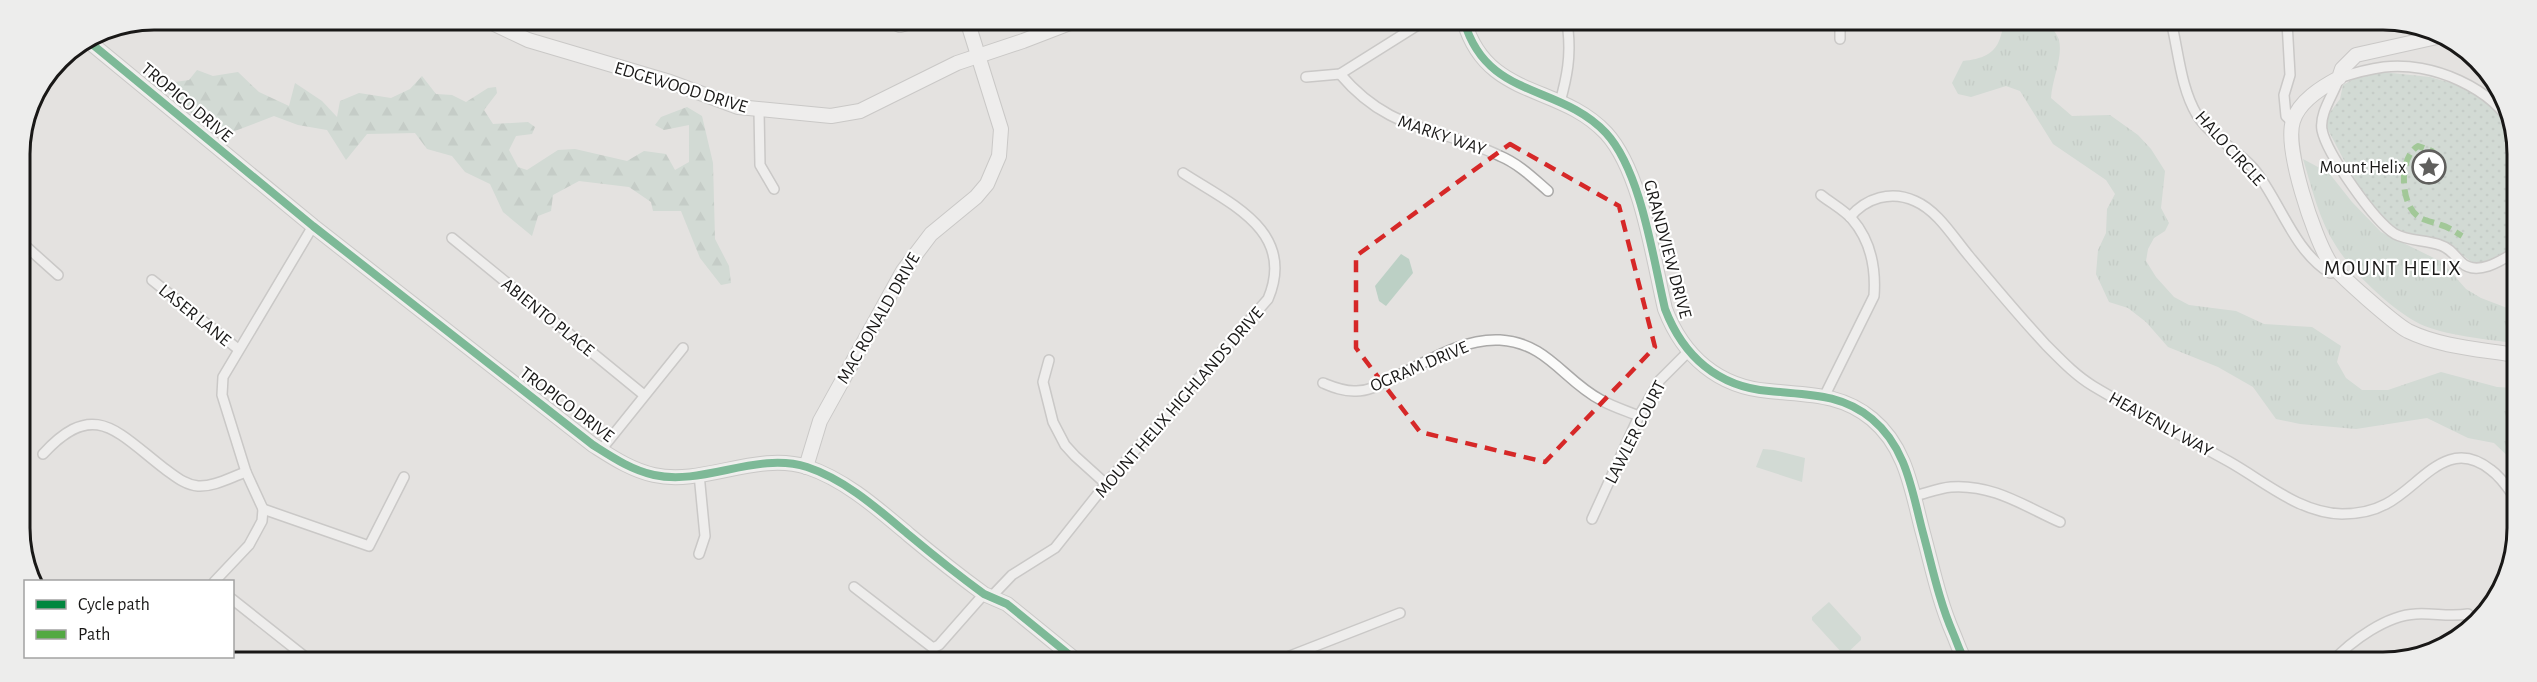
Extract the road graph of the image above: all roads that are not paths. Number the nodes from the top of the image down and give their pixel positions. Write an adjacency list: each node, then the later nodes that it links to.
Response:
1 (507, 30): 19 (street, EDGEWOOD DRIVE)
2 (970, 30): 13 (street, MAC RONALD DRIVE)
3 (1052, 30): 13 (street)
4 (1410, 30): 14 (street)
5 (1466, 30): 17 (street, GRANDVIEW DRIVE)
6 (1568, 30): 17 (street)
7 (1840, 30): 10 (street)
8 (2173, 30): 30 (street, HALO CIRCLE)
9 (2288, 30): 20 (street)
10 (1840, 39)
11 (2428, 39): 16 (street)
12 (94, 46): 26 (street, TROPICO DRIVE)
13 (979, 55): 19 (street, EDGEWOOD DRIVE); 44 (street, MAC RONALD DRIVE)
14 (1340, 74): 15 (street); 23 (street, MARKY WAY)
15 (1306, 77)
16 (2339, 78): 18 (street); 20 (street); 29 (street)
17 (1560, 102): 35 (street, GRANDVIEW DRIVE)
18 (2498, 106)
19 (759, 111): 22 (street)
20 (2292, 122): 30 (street)
21 (1182, 173): 48 (street, MOUNT HELIX HIGHLANDS DRIVE)
22 (774, 189)
23 (1548, 191)
24 (1821, 195): 25 (street)
25 (1850, 216): 39 (street); 49 (street, HEAVENLY WAY)
26 (313, 226): 34 (street); 42 (street, TROPICO DRIVE)
27 (452, 238): 40 (street, ABIENTO PLACE)
28 (30, 250): 31 (street)
29 (2507, 256)
30 (2340, 271): 36 (street)
31 (58, 274)
32 (152, 280): 34 (street, LASER LANE)
33 (683, 348): 40 (street)
34 (238, 349): 45 (street)
35 (1688, 352): 39 (street, GRANDVIEW DRIVE); 41 (street, LAWLER COURT)
36 (2507, 354)
37 (1049, 360): 48 (street)
38 (1323, 383): 41 (street, OGRAM DRIVE)
39 (1825, 395): 50 (street, GRANDVIEW DRIVE)
40 (644, 396): 42 (street)
41 (1639, 416): 52 (street, LAWLER COURT)
42 (601, 450): 46 (street, TROPICO DRIVE)
43 (43, 454): 45 (street)
44 (806, 467): 46 (street, TROPICO DRIVE); 57 (street, TROPICO DRIVE)
45 (246, 472): 51 (street)
46 (699, 474): 54 (street)
47 (404, 477): 51 (street)
48 (1106, 484): 57 (street, MOUNT HELIX HIGHLANDS DRIVE)
49 (2507, 488)
50 (1915, 496): 53 (street); 64 (street, GRANDVIEW DRIVE)
51 (262, 509): 55 (street)
52 (1592, 519)
53 (2060, 522)
54 (699, 554)
55 (216, 580)
56 (854, 587): 57 (street, MOUNT HELIX HIGHLANDS DRIVE)
57 (988, 596): 62 (street, TROPICO DRIVE)
58 (234, 601): 61 (street)
59 (1400, 613): 63 (street)
60 (2468, 614): 65 (street)
61 (299, 652)
62 (1066, 652)
63 (1299, 652)
64 (1962, 652)
65 (2342, 652)

